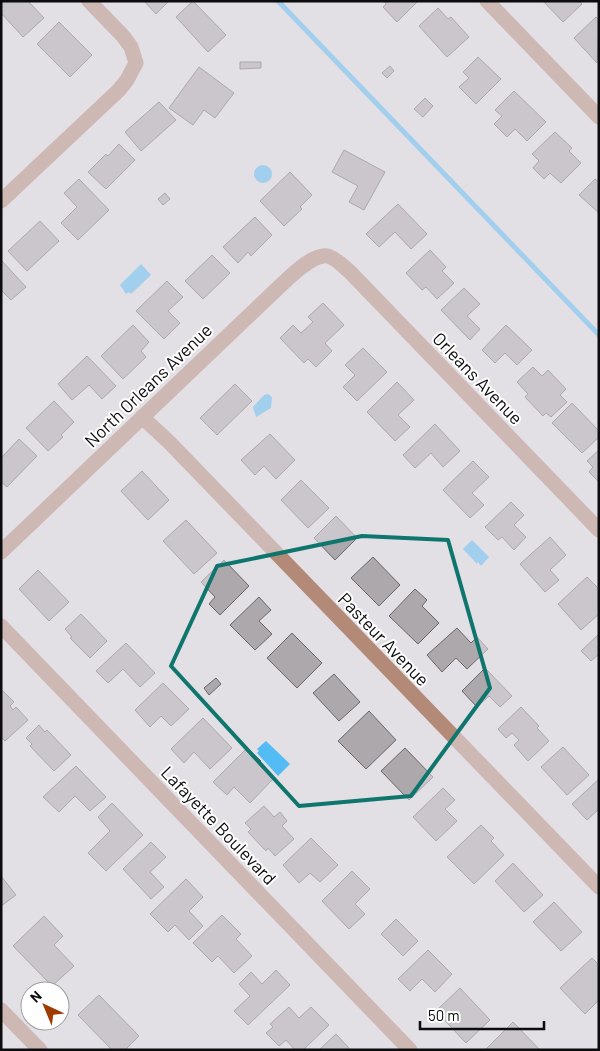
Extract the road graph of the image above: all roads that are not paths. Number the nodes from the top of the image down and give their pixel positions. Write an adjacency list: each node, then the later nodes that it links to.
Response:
1 (89, 1): 4 (street)
2 (487, 1): 3 (street)
3 (599, 117)
4 (1, 201)
5 (327, 256): 6 (street, North Orleans Avenue); 7 (street, Orleans Avenue)
6 (142, 417): 8 (street, North Orleans Avenue); 10 (street, Pasteur Avenue)
7 (599, 530)
8 (1, 552)
9 (1, 626): 13 (street, Lafayette Boulevard)
10 (599, 887)
11 (1, 1010): 12 (street)
12 (40, 1050)
13 (410, 1050)

